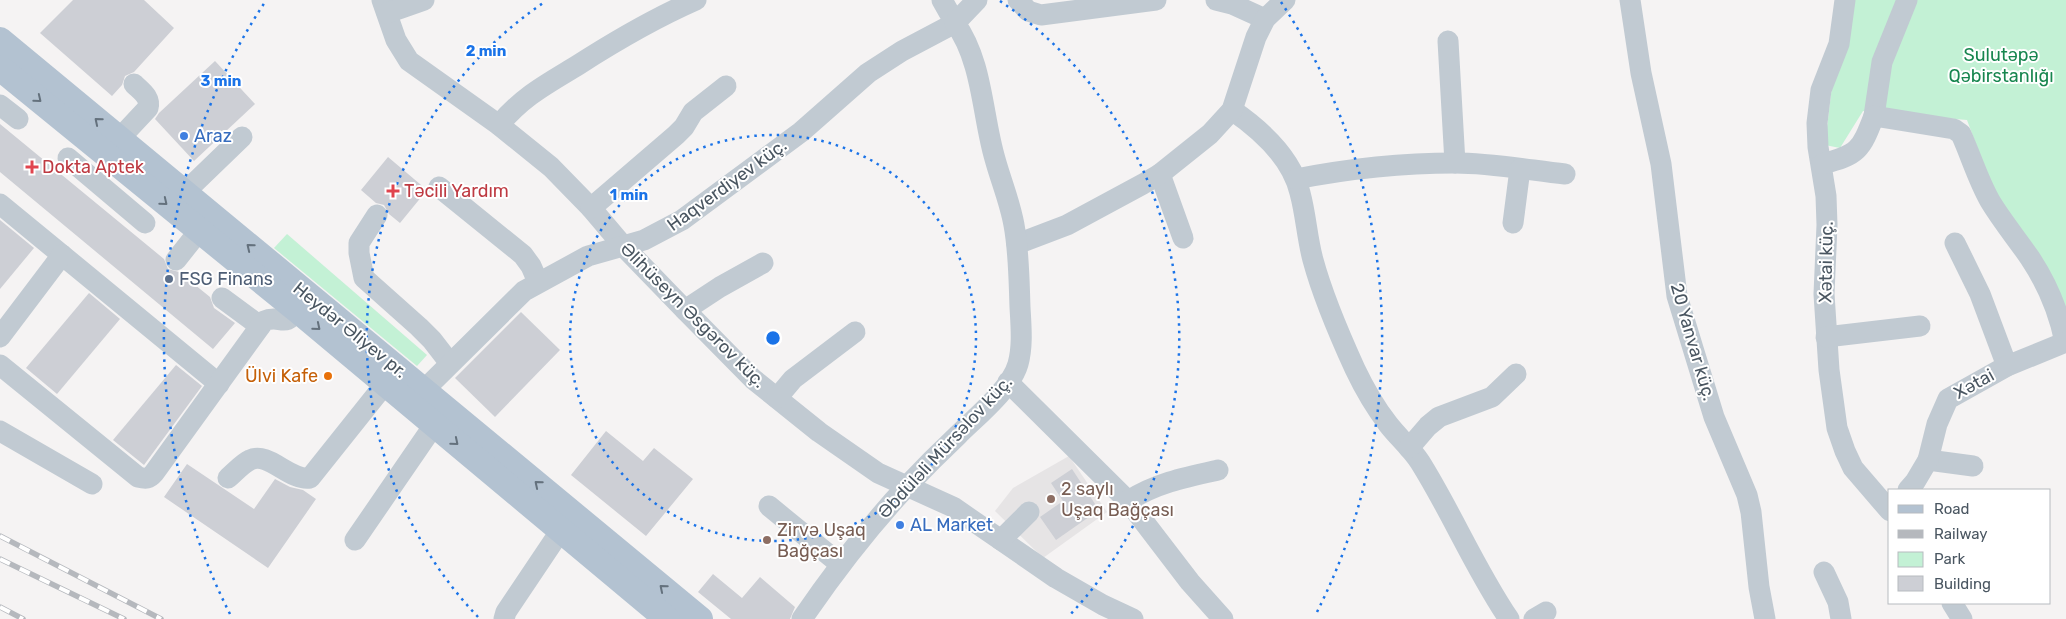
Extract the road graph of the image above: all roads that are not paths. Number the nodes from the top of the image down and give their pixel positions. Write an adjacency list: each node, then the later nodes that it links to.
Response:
1 (424, 0): 12 (street)
2 (696, 0): 24 (street)
3 (942, 0): 14 (street, Əbdüləli Mürsəlov küç.)
4 (977, 0): 14 (street)
5 (1018, 0): 6 (street)
6 (1156, 0)
7 (1216, 0): 13 (street)
8 (1285, 0): 13 (street)
9 (1630, 0): 98 (street, 20 Yanvar küç.)
10 (1846, 0): 29 (street, Xətai küç.)
11 (1907, 0): 22 (street)
12 (384, 6): 24 (street, Əlihüseyn Əsgərov küç.)
13 (1265, 19): 21 (street)
14 (955, 23): 46 (street, Əbdüləli Mürsəlov küç.); 47 (street, Haqverdiyev küç.)
15 (0, 40): 26 (main road, Heydər Əliyev pr., one-way to 15)
16 (1448, 41): 28 (street)
17 (0, 68): 30 (main road, Heydər Əliyev pr., one-way to 30)
18 (134, 84): 26 (street)
19 (726, 86): 39 (street)
20 (0, 105): 23 (street)
21 (1232, 110): 32 (street); 34 (street)
22 (1874, 116): 29 (street); 60 (street)
23 (18, 120)
24 (499, 125): 39 (street, Əlihüseyn Əsgərov küç.)
25 (242, 137): 37 (street)
26 (118, 139): 37 (main road, Heydər Əliyev pr.)
27 (68, 158): 35 (street)
28 (1455, 163): 31 (street); 34 (street)
29 (1822, 164): 59 (street, Xətai küç.)
30 (119, 165): 35 (street); 43 (main road, Heydər Əliyev pr., one-way to 43)
31 (1520, 169): 33 (street); 42 (street)
32 (1160, 174): 44 (street); 46 (street)
33 (1565, 174)
34 (1296, 179): 72 (street)
35 (101, 185): 41 (street)
36 (439, 187): 51 (street)
37 (184, 193): 68 (main road, Heydər Əliyev pr., one-way to 37)
38 (0, 204): 48 (street)
39 (591, 208): 47 (street, Əlihüseyn Əsgərov küç.)
40 (377, 215): 61 (street)
41 (145, 222)
42 (1513, 223)
43 (199, 231): 49 (street); 53 (main road, Heydər Əliyev pr.)
44 (1183, 238)
45 (1955, 242): 63 (street)
46 (1017, 244): 65 (street, Əbdüləli Mürsəlov küç.)
47 (624, 247): 51 (street, Haqverdiyev küç.); 54 (street, Əlihüseyn Əsgərov küç.)
48 (62, 255): 58 (street); 66 (street)
49 (176, 260)
50 (764, 263): 54 (street)
51 (538, 282): 61 (street, Haqverdiyev küç.)
52 (222, 298): 55 (street)
53 (297, 310): 55 (street); 67 (main road, Heydər Əliyev pr., one-way to 67)
54 (685, 310): 69 (street, Əlihüseyn Əsgərov küç.)
55 (260, 326): 66 (street)
56 (1920, 326): 59 (street)
57 (855, 332): 69 (street)
58 (0, 337)
59 (1826, 337): 82 (street, Xətai küç.)
60 (2065, 342): 63 (street, Xətai)
61 (449, 362): 68 (street, Haqverdiyev küç.)
62 (0, 365): 66 (street)
63 (2008, 366): 73 (street, Xətai)
64 (1516, 374): 72 (street)
65 (1008, 382): 78 (street, Əbdüləli Mürsəlov küç.); 80 (street)
66 (219, 384)
67 (385, 384): 68 (main road, Heydər Əliyev pr.); 76 (street)
68 (417, 397): 70 (main road, Heydər Əliyev pr.); 93 (main road, Heydər Əliyev pr., one-way to 68)
69 (777, 398): 78 (street, Əlihüseyn Əsgərov küç.)
70 (434, 425): 84 (main road, Heydər Əliyev pr., one-way to 84); 85 (street)
71 (0, 431): 77 (street)
72 (1409, 448): 97 (street)
73 (1928, 460): 74 (street); 79 (street, Xətai)
74 (1974, 466)
75 (1218, 470): 80 (street)
76 (228, 478)
77 (92, 484)
78 (907, 487): 86 (street, Əlihüseyn Əsgərov küç.); 87 (street, Əbdüləli Mürsəlov küç.)
79 (1909, 489)
80 (1128, 501): 96 (street)
81 (769, 506): 87 (street)
82 (1888, 508)
83 (1029, 512): 86 (street)
84 (561, 530): 91 (street); 92 (main road, Heydər Əliyev pr.)
85 (355, 540)
86 (1000, 540): 90 (street, Əlihüseyn Əsgərov küç.)
87 (840, 564): 94 (street, Əbdüləli Mürsəlov küç.)
88 (1824, 572): 99 (street)
89 (1953, 604): 100 (street)
90 (1100, 612): 95 (street, Əlihüseyn Əsgərov küç.)
91 (504, 619)
92 (667, 619)
93 (700, 619)
94 (802, 619)
95 (1133, 619)
96 (1223, 619)
97 (1509, 619)
98 (1765, 619)
99 (1841, 619)
100 (1962, 619)

